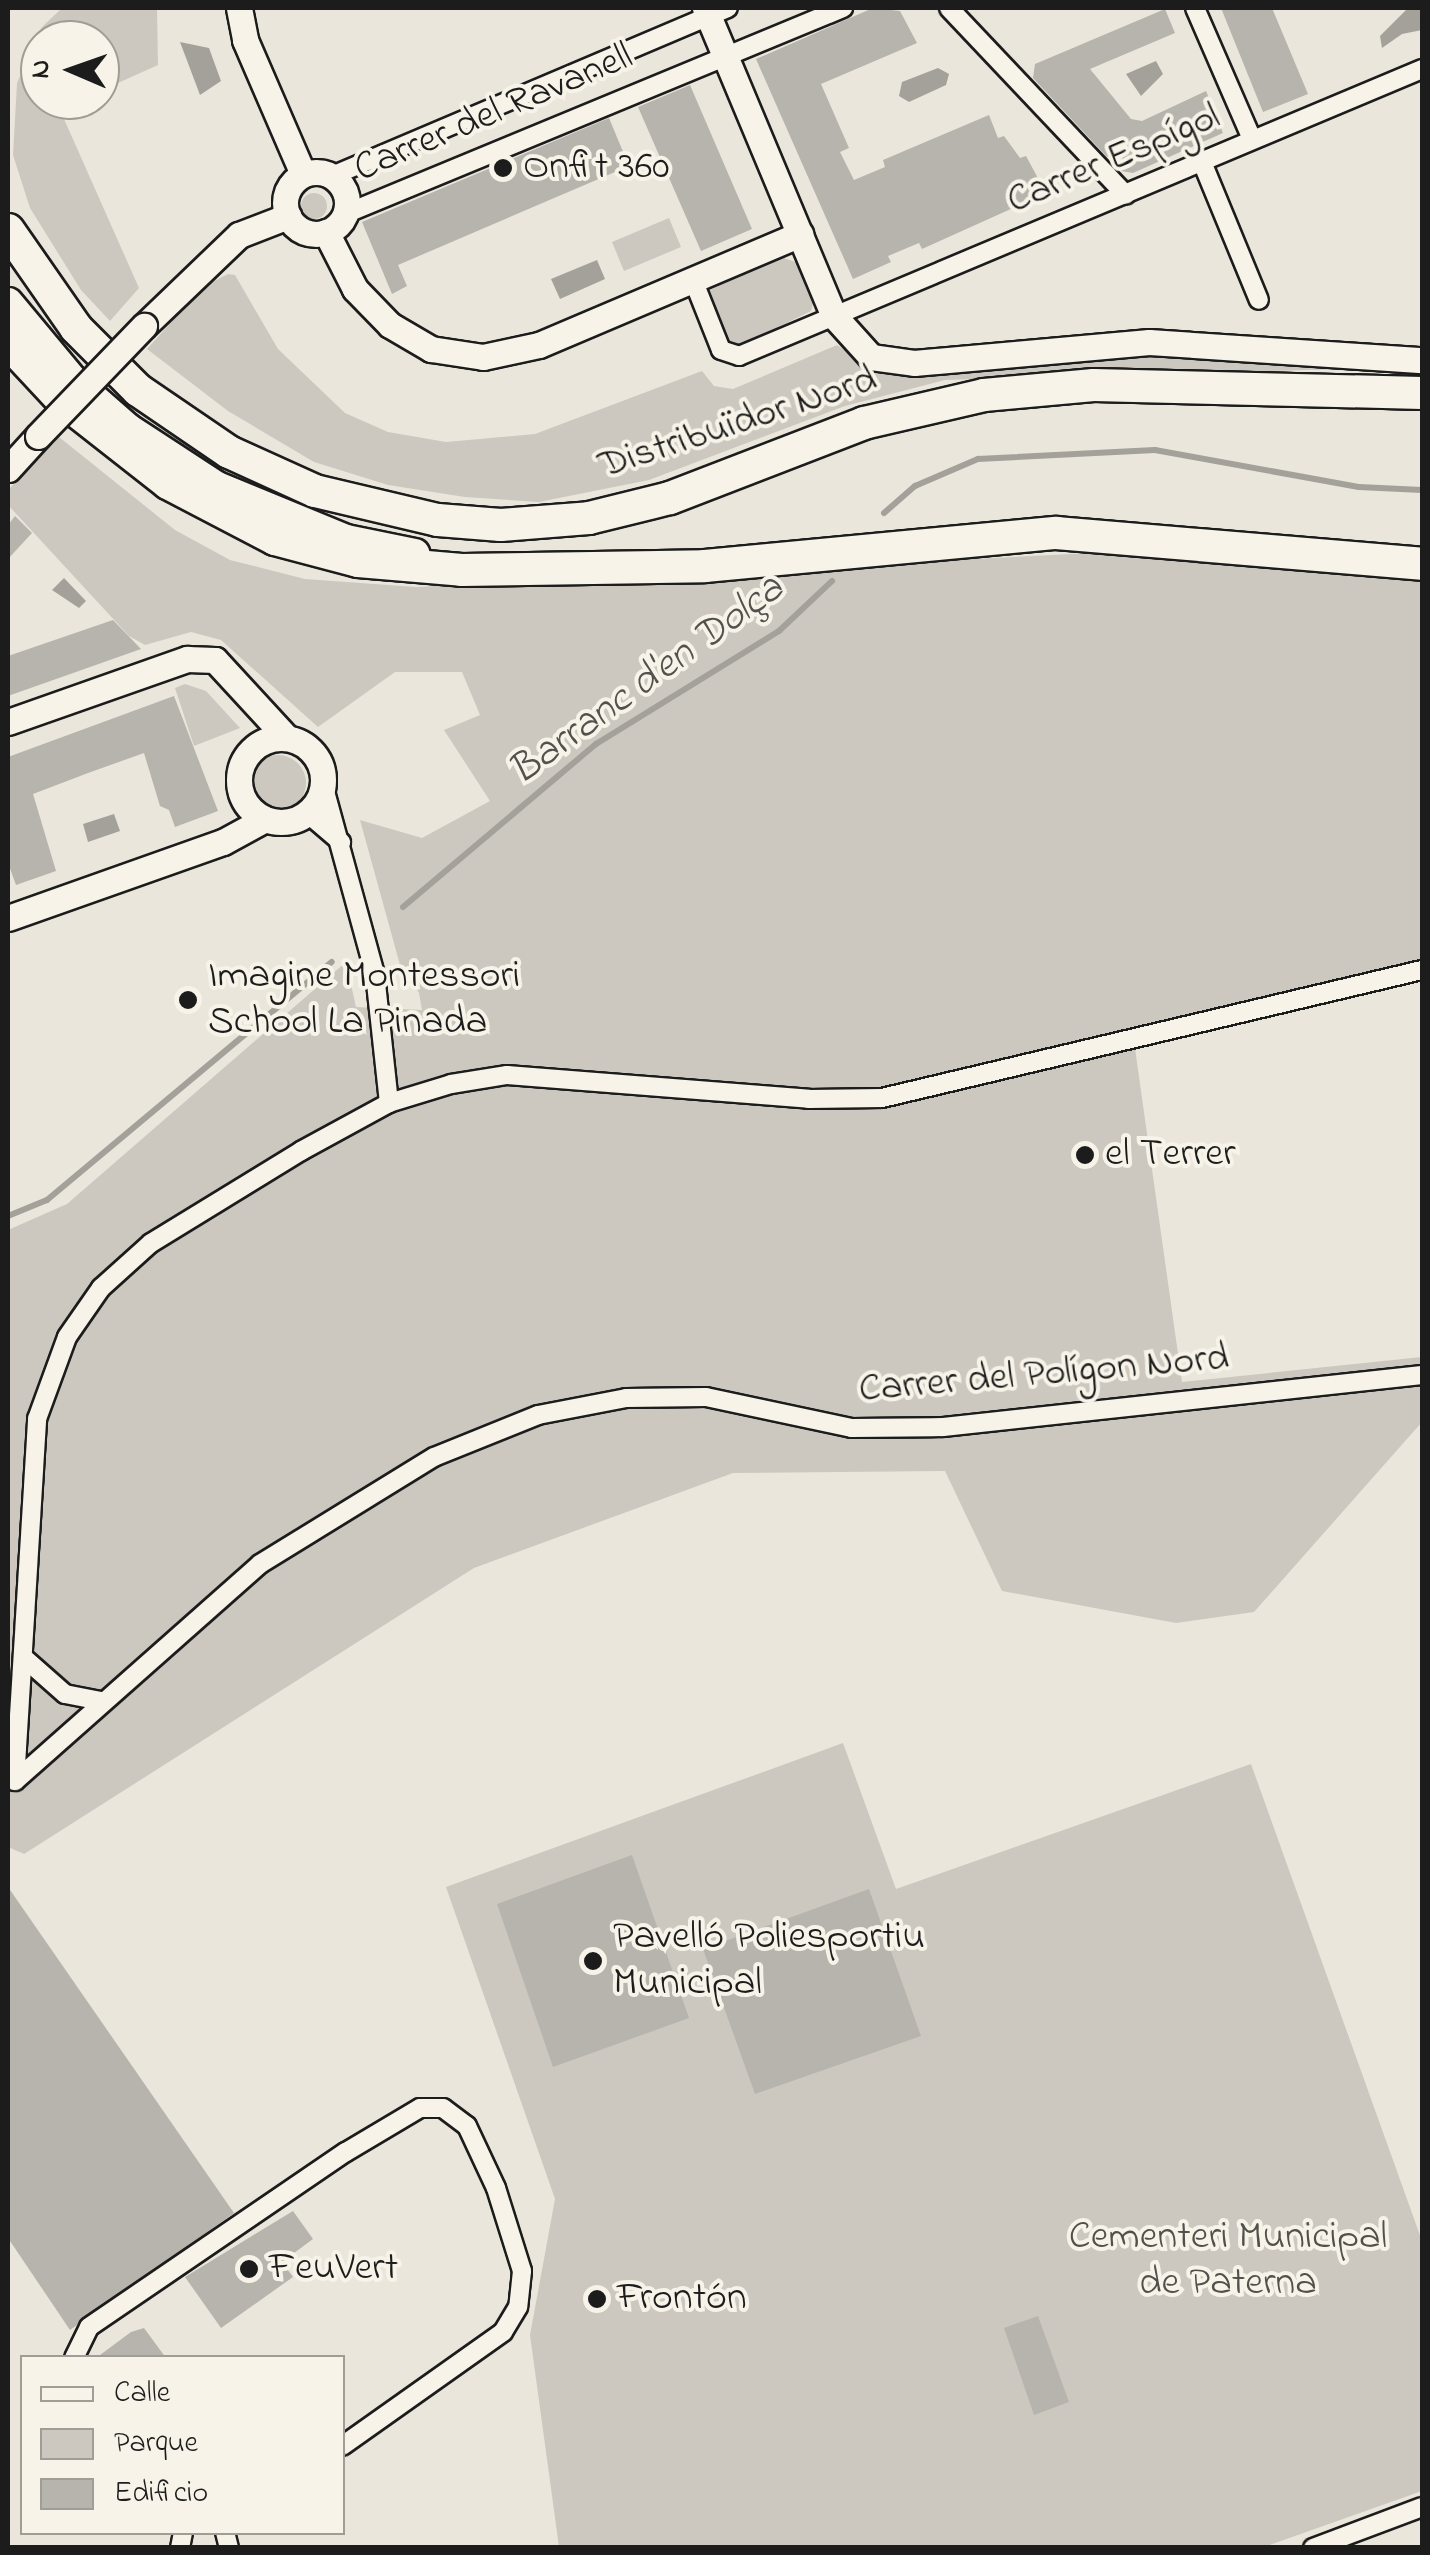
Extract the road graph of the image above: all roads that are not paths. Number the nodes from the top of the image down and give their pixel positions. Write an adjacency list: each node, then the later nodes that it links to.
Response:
1 (239, 8): 10 (street)
2 (843, 8): 6 (street, Carrer del Ravanell)
3 (949, 8): 12 (street)
4 (1195, 8): 8 (street)
5 (714, 10): 6 (street); 11 (street, Carrer del Ravanell)
6 (725, 56): 14 (street, Carrer del Ravanell); 16 (street)
7 (1422, 70): 8 (street, Carrer Espígol)
8 (1252, 139): 9 (street, Carrer Espígol)
9 (1202, 162): 12 (street, Carrer Espígol); 18 (street)
10 (303, 174): 11 (street); 13 (street)
11 (332, 176): 14 (street)
12 (1126, 195): 20 (street, Carrer Espígol)
13 (288, 216): 14 (street); 24 (street, bridge)
14 (335, 223): 17 (street)
15 (8, 230): 23 (highway, Distribuïdor Nord)
16 (800, 234): 17 (street); 20 (street)
17 (694, 282): 20 (street, Carrer Espígol)
18 (1260, 300)
19 (8, 303): 26 (main road)
20 (834, 316): 22 (street)
21 (8, 342): 26 (highway)
22 (1422, 360)
23 (1412, 389)
24 (8, 469)
25 (1422, 564): 26 (highway)
26 (549, 565)
27 (8, 722): 28 (street)
28 (287, 738): 29 (street); 31 (street)
29 (323, 784): 30 (street); 32 (street)
30 (307, 813): 31 (street); 32 (street)
31 (265, 819): 33 (street)
32 (341, 842): 35 (street)
33 (8, 918)
34 (1422, 970): 35 (street)
35 (389, 1103): 37 (street)
36 (1422, 1375): 38 (street, Carrer del Polígon Nord)
37 (23, 1657): 38 (street); 38 (street, Carrer del Polígon Nord)
38 (102, 1701)
39 (75, 2355): 40 (street)
40 (345, 2444)
41 (1422, 2508): 42 (street)
42 (1312, 2548)

